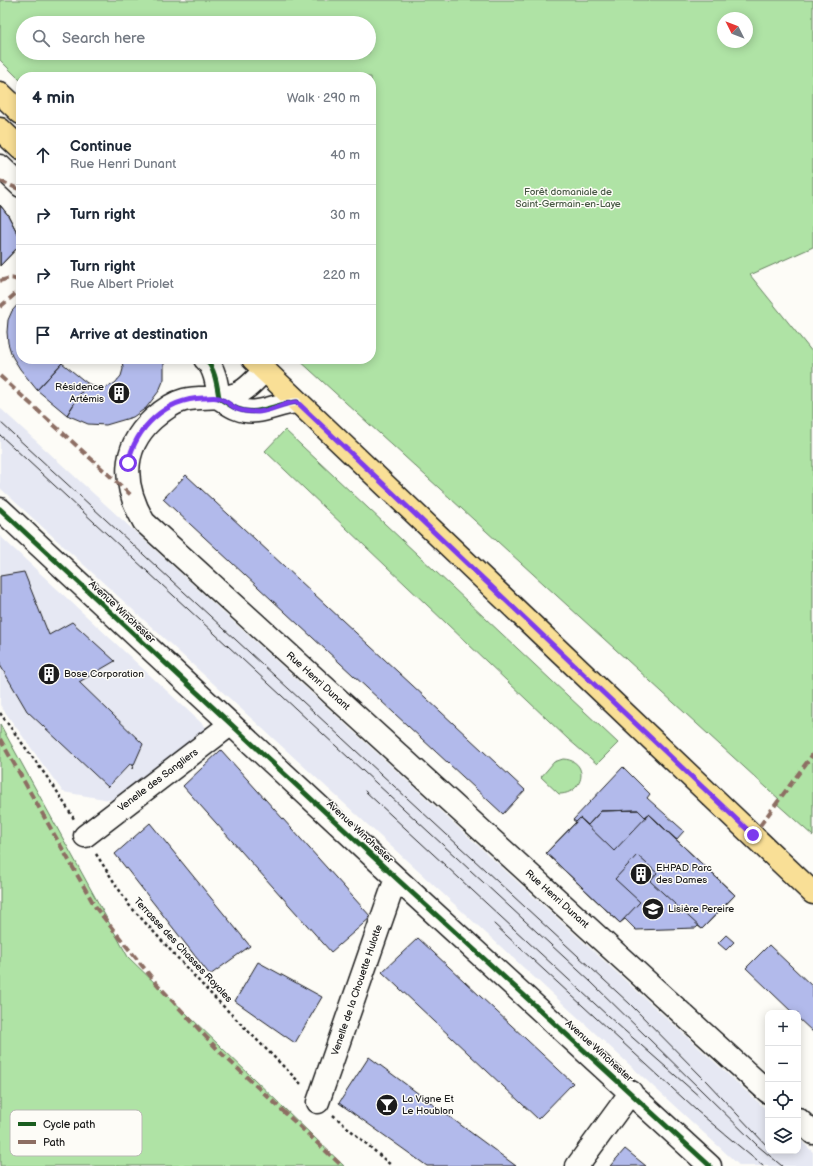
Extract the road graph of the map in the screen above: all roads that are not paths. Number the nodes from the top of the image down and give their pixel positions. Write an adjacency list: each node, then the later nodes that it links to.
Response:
1 (0, 93): 2 (main road)
2 (16, 108)
3 (0, 129): 4 (main road)
4 (16, 144)
5 (0, 166): 6 (street)
6 (16, 181)
7 (209, 364): 9 (street)
8 (259, 365): 9 (street, Rue Henri Dunant); 10 (main road)
9 (219, 398): 10 (street); 16 (street, Rue Henri Dunant)
10 (297, 402): 15 (main road)
11 (0, 509): 12 (street, Avenue Winchester)
12 (231, 724): 13 (street, Venelle des Sangliers); 14 (street, Avenue Winchester)
13 (85, 836)
14 (396, 878): 17 (street, Avenue Winchester); 18 (street, Venelle de la Chouette Hulotte)
15 (813, 893)
16 (765, 1089)
17 (631, 1092): 21 (street); 22 (street, Avenue Winchester)
18 (318, 1102)
19 (801, 1122): 20 (street)
20 (813, 1133)
21 (577, 1166)
22 (710, 1166)

